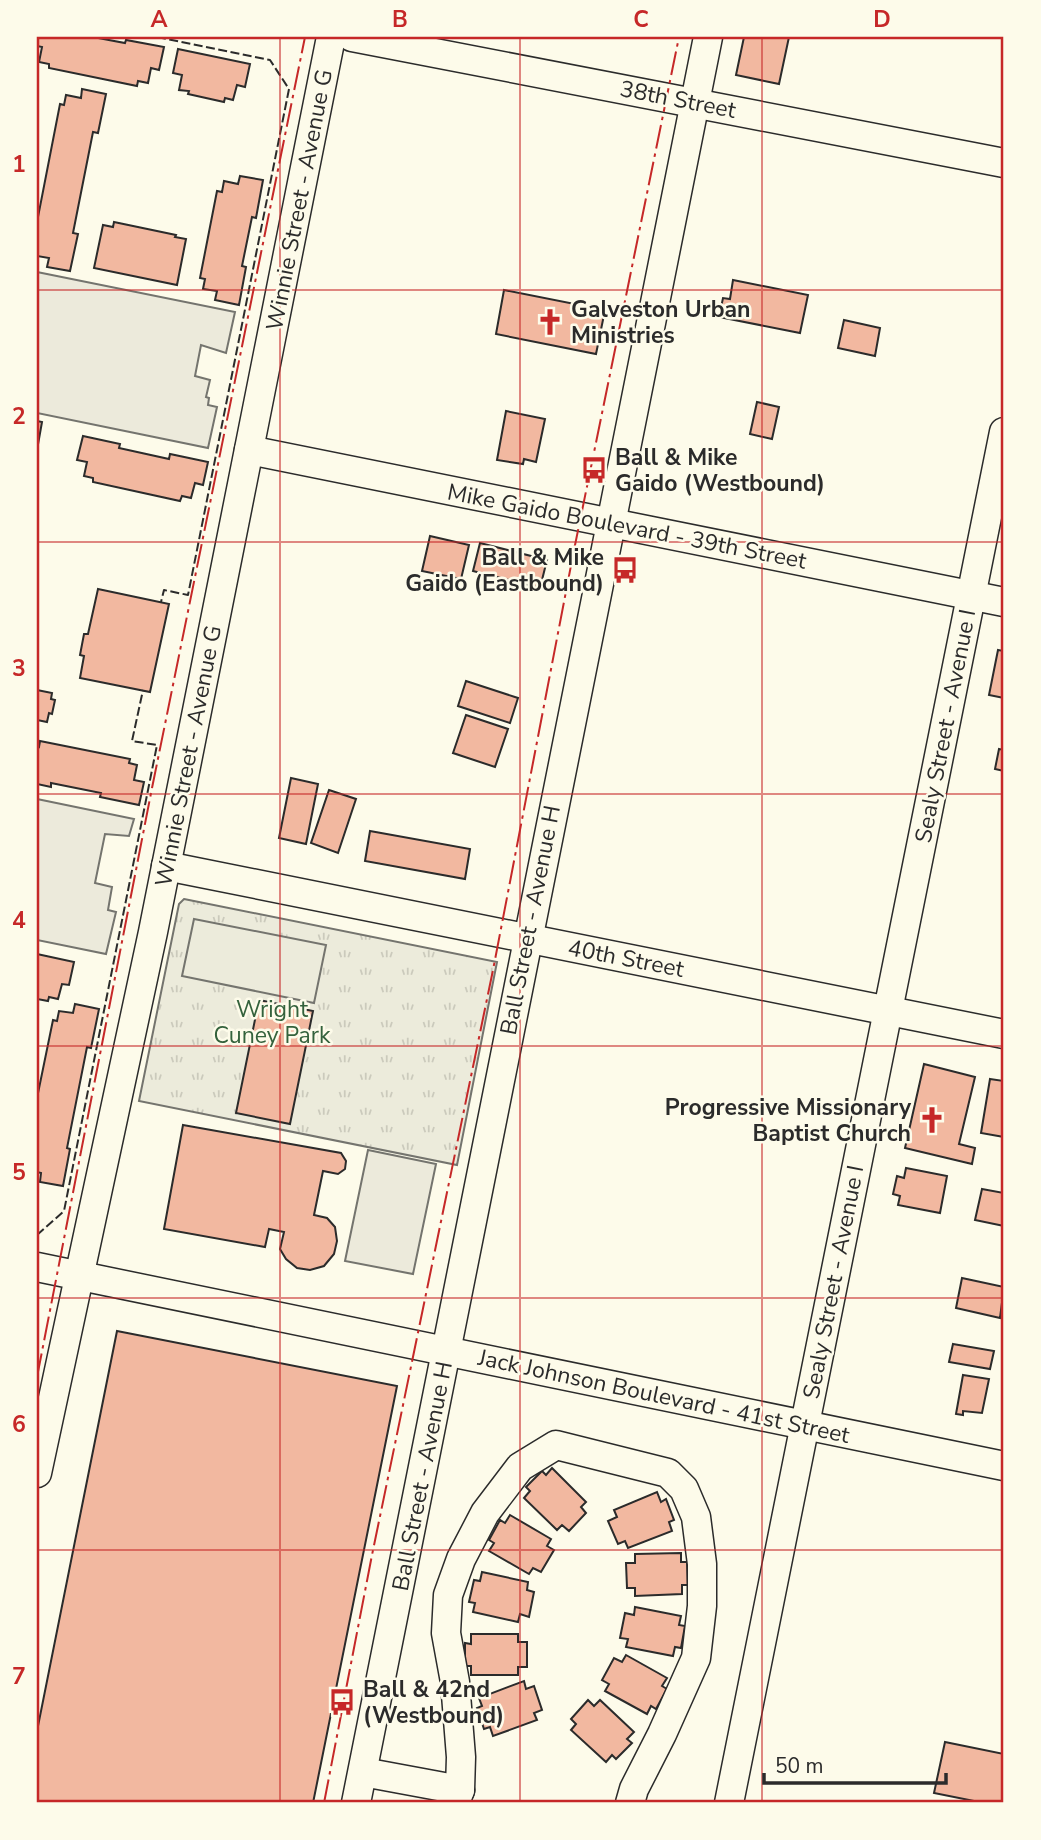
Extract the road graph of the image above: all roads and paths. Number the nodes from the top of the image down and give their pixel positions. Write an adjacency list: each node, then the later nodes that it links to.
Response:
1 (331, 37): 7 (street, Winnie Street - Avenue G)
2 (352, 37): 4 (street, 38th Street)
3 (708, 37): 4 (street, Ball Street - Avenue H)
4 (694, 102): 5 (street, 38th Street); 8 (street, Ball Street - Avenue H)
5 (1004, 163)
6 (1004, 432): 9 (street, Sealy Street - Avenue I)
7 (249, 450): 8 (street, Mike Gaido Boulevard - 39th Street); 11 (street, Winnie Street - Avenue G)
8 (609, 523): 9 (street, Mike Gaido Boulevard - 39th Street); 12 (street, Ball Street - Avenue H)
9 (971, 596): 10 (street, Mike Gaido Boulevard - 39th Street); 13 (street, Sealy Street - Avenue I)
10 (1004, 602)
11 (166, 866): 12 (street, 40th Street); 16 (street, Winnie Street - Avenue G)
12 (527, 938): 13 (street, 40th Street); 17 (street, Ball Street - Avenue H)
13 (888, 1010): 14 (street, 40th Street); 18 (street, Sealy Street - Avenue I)
14 (1004, 1034)
15 (37, 1267): 16 (street, Jack Johnson Boulevard - 41st Street)
16 (79, 1275): 17 (street, Jack Johnson Boulevard - 41st Street); 20 (street, Winnie Street - Avenue G)
17 (446, 1351): 18 (street, Jack Johnson Boulevard - 41st Street); 21 (street, Ball Street - Avenue H)
18 (805, 1425): 19 (street, Jack Johnson Boulevard - 41st Street); 25 (street, Sealy Street - Avenue I)
19 (1004, 1466)
20 (37, 1474)
21 (363, 1772): 22 (street); 23 (street, Ball Street - Avenue H)
22 (458, 1797): 24 (street)
23 (356, 1803)
24 (630, 1803)
25 (729, 1803)

